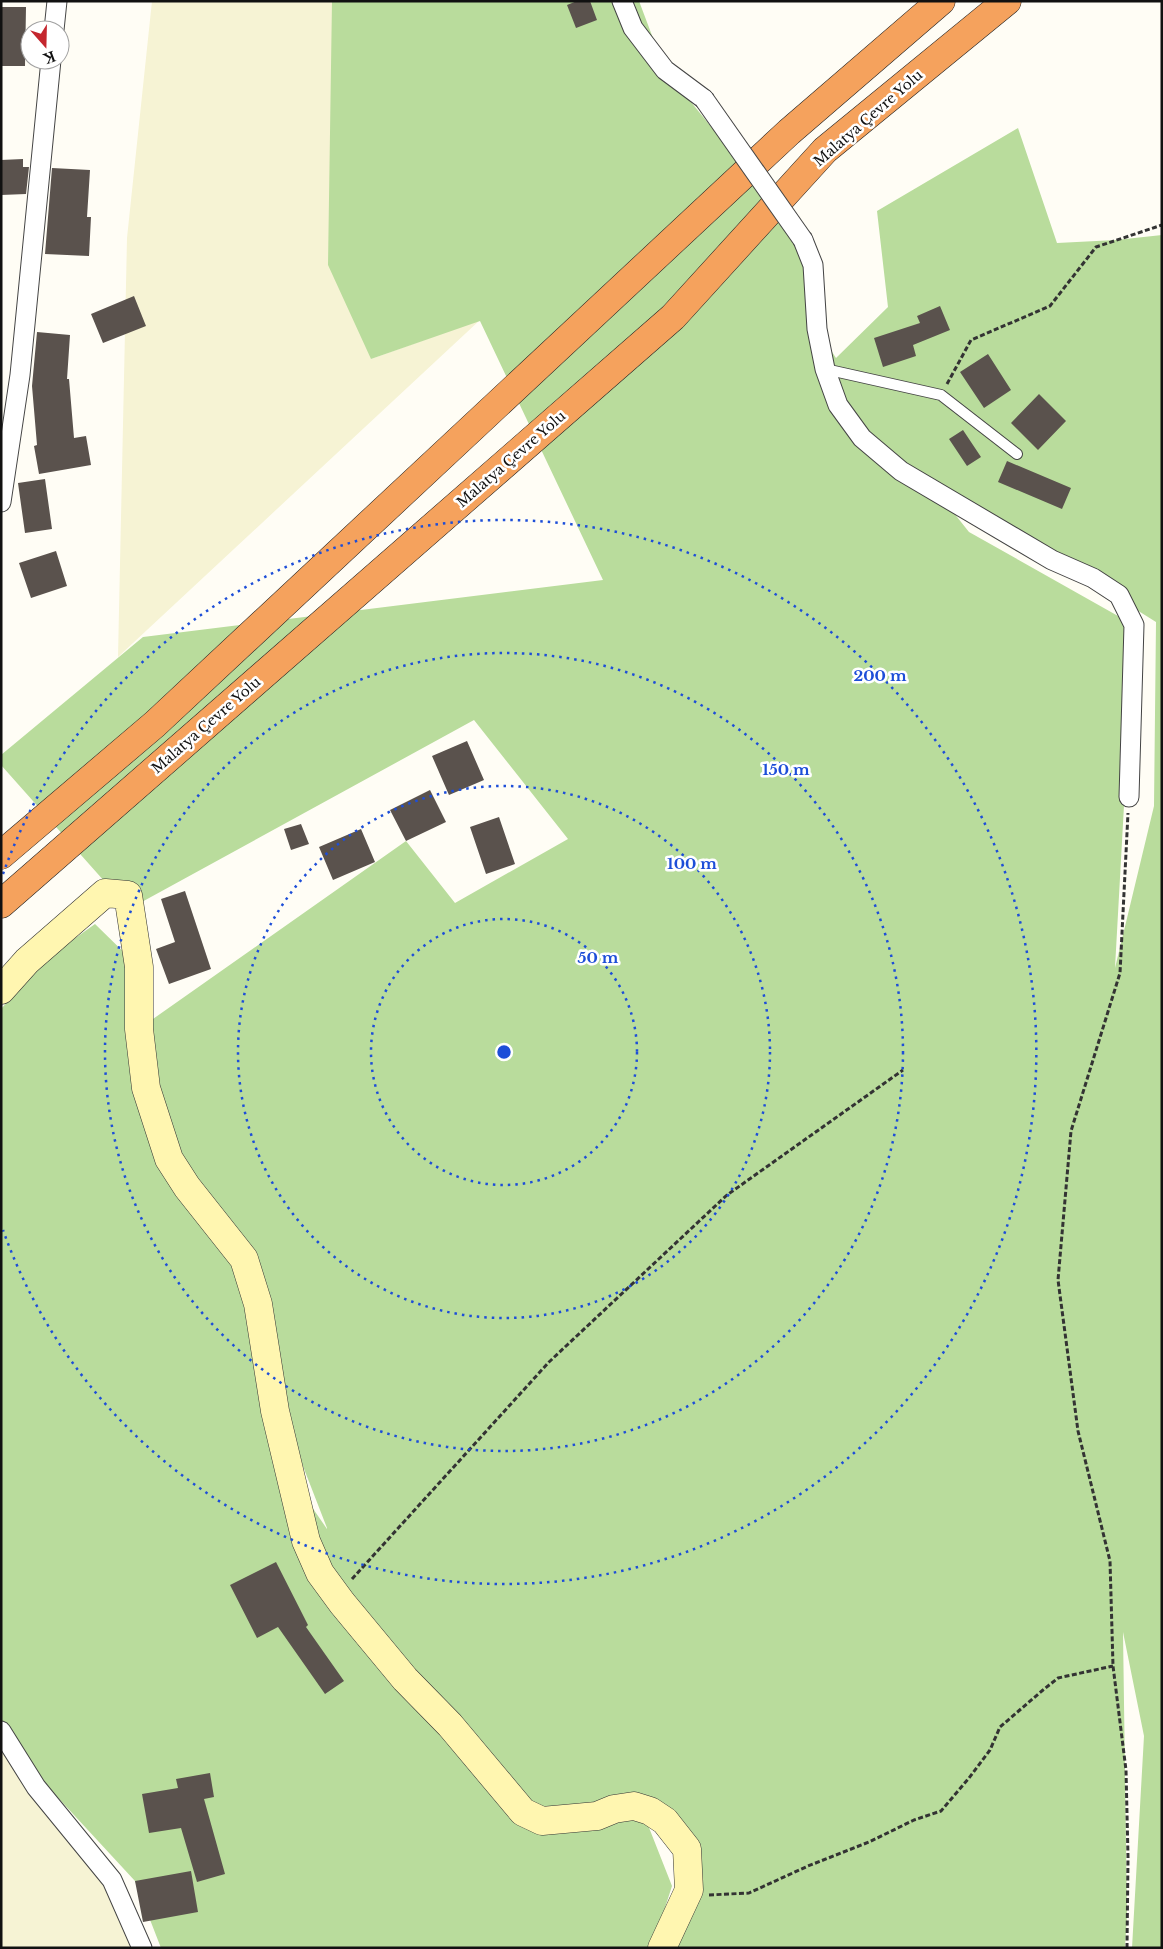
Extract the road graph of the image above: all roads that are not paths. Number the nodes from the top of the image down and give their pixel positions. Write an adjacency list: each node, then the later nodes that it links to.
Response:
1 (57, 1): 5 (street)
2 (622, 1): 7 (street, bridge)
3 (941, 1): 11 (highway)
4 (1007, 1): 12 (highway, Malatya Çevre Yolu)
5 (55, 20)
6 (50, 70): 9 (street)
7 (825, 369): 8 (lane); 10 (street)
8 (1017, 454)
9 (1, 502)
10 (1129, 796)
11 (1, 855)
12 (1, 904)
13 (1, 990): 16 (street)
14 (1, 1731): 15 (street)
15 (142, 1948)
16 (662, 1948)

